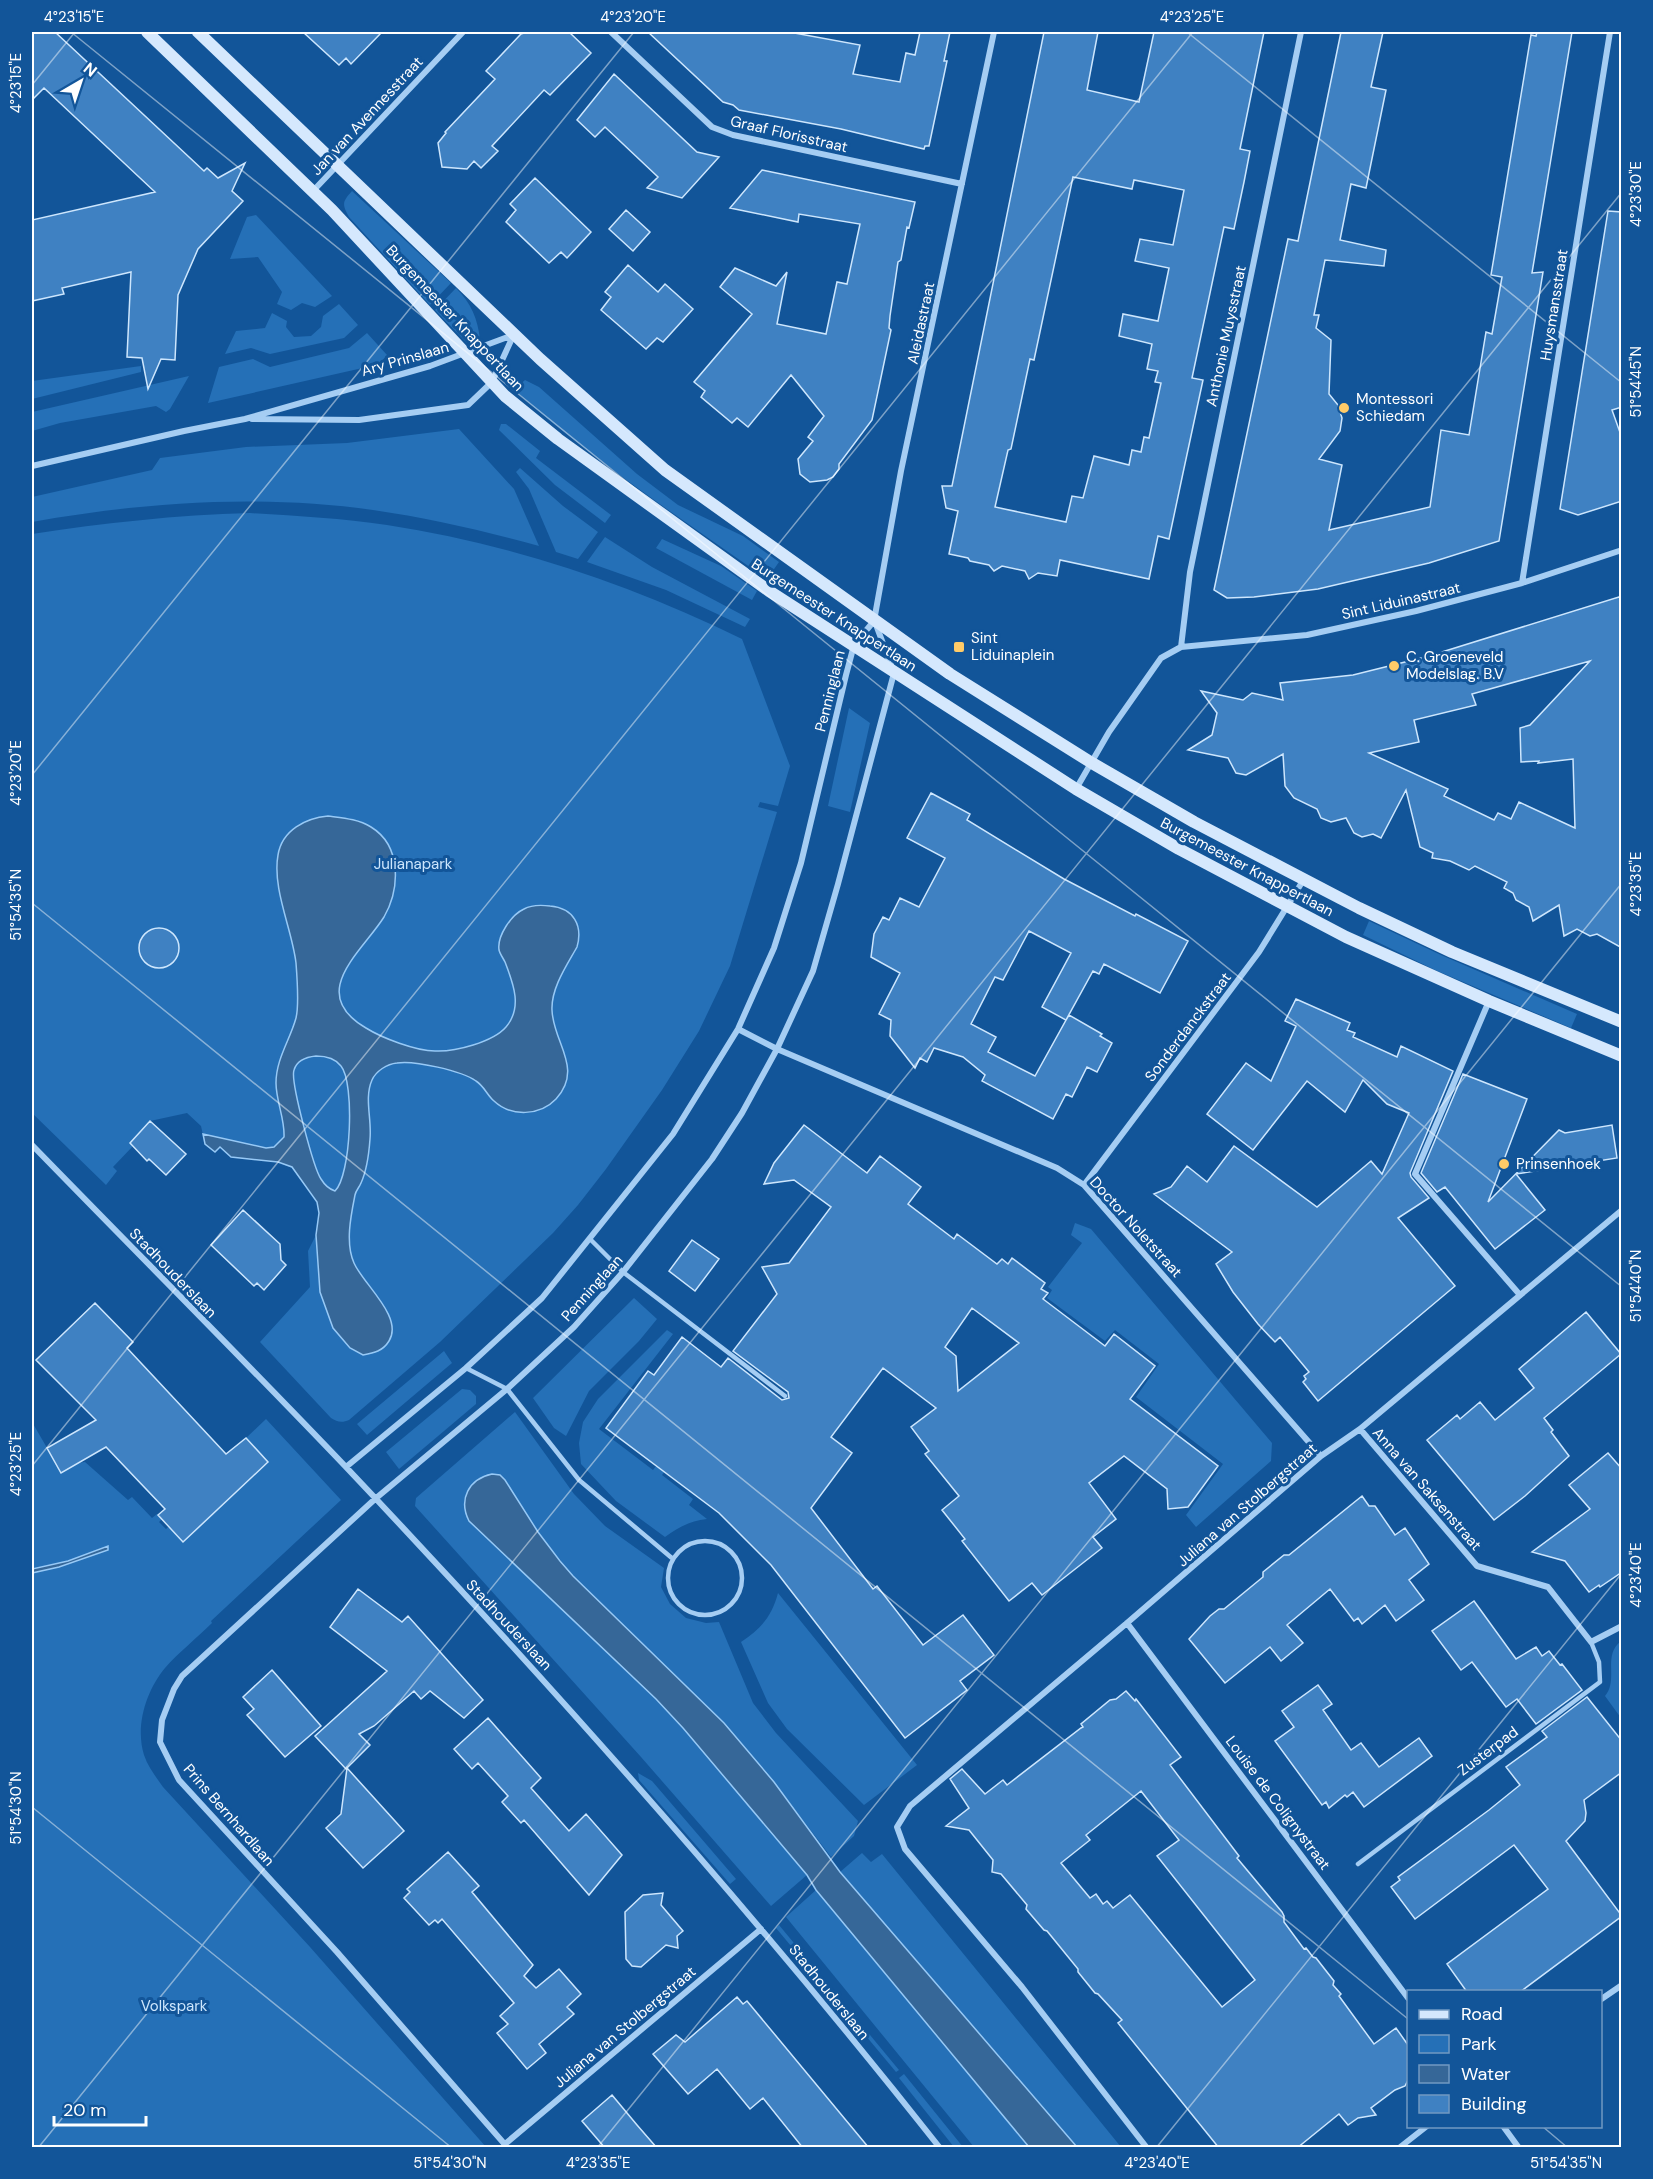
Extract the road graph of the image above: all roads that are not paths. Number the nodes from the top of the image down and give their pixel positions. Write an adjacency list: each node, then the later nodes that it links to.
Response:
1 (147, 32): 10 (main road, Burgemeester Knappertlaan)
2 (198, 32): 8 (main road, Burgemeester Knappertlaan)
3 (463, 32): 8 (street, Jan van Avennesstraat)
4 (611, 32): 9 (street, Graaf Florisstraat)
5 (994, 32): 9 (street, Aleidastraat)
6 (1301, 32): 20 (street, Anthonie Muysstraat)
7 (1610, 32): 17 (street, Huysmansstraat)
8 (339, 165): 10 (street, Jan van Avennesstraat); 11 (main road, Burgemeester Knappertlaan)
9 (962, 184): 18 (street, Aleidastraat)
10 (313, 191): 12 (main road, Burgemeester Knappertlaan)
11 (514, 334): 12 (street, Ary Prinslaan); 13 (street, Ary Prinslaan); 18 (main road, Burgemeester Knappertlaan)
12 (465, 354): 13 (main road, Burgemeester Knappertlaan); 14 (street, Ary Prinslaan)
13 (492, 382): 14 (street, Ary Prinslaan); 19 (main road, Burgemeester Knappertlaan)
14 (245, 419): 15 (street, Ary Prinslaan)
15 (32, 466)
16 (1622, 550): 17 (street, Sint Liduinastraat)
17 (1522, 583): 20 (street, Sint Liduinastraat)
18 (874, 621): 19 (street, Penninglaan); 21 (street); 22 (main road, Burgemeester Knappertlaan)
19 (855, 645): 21 (main road, Burgemeester Knappertlaan); 28 (street, Penninglaan)
20 (1181, 647): 22 (street)
21 (894, 673): 23 (main road, Burgemeester Knappertlaan); 29 (street, Penninglaan)
22 (1092, 763): 23 (street); 24 (main road, Burgemeester Knappertlaan)
23 (1076, 789): 25 (main road, Burgemeester Knappertlaan)
24 (1304, 878): 25 (street, Sonderdanckstraat); 27 (main road, Burgemeester Knappertlaan)
25 (1287, 907): 26 (main road, Burgemeester Knappertlaan); 32 (street, Sonderdanckstraat)
26 (1488, 1001): 30 (main road, Burgemeester Knappertlaan); 36 (street)
27 (1622, 1022)
28 (738, 1029): 29 (street); 34 (street, Penninglaan)
29 (777, 1049): 32 (street, Doctor Noletstraat); 35 (street, Penninglaan)
30 (1622, 1056)
31 (32, 1145): 42 (street, Stadhouderslaan)
32 (1084, 1185): 41 (street, Doctor Noletstraat)
33 (1622, 1210): 36 (street, Juliana van Stolbergstraat)
34 (590, 1239): 35 (lane); 37 (street, Penninglaan)
35 (623, 1272): 38 (street, Penninglaan); 39 (lane)
36 (1520, 1296): 40 (street, Juliana van Stolbergstraat)
37 (466, 1368): 38 (lane); 42 (street, Penninglaan)
38 (507, 1389): 43 (street, Penninglaan); 44 (lane)
39 (785, 1396)
40 (1360, 1429): 41 (street, Juliana van Stolbergstraat); 47 (street, Anna van Saksenstraat)
41 (1322, 1456): 45 (street, Juliana van Stolbergstraat)
42 (346, 1467): 43 (street, Stadhouderslaan)
43 (375, 1499): 49 (street, Stadhouderslaan); 55 (street, Prins Bernhardlaan)
44 (673, 1559): 44 (lane)
45 (1127, 1623): 51 (street, Louise de Colignystraat); 57 (street, Juliana van Stolbergstraat)
46 (1622, 1626): 47 (street)
47 (1591, 1642): 48 (lane, Zusterpad)
48 (1358, 1864)
49 (761, 1929): 55 (street, Juliana van Stolbergstraat); 56 (street, Stadhouderslaan)
50 (1622, 1984): 52 (street)
51 (1407, 1997)
52 (1602, 1999)
53 (1426, 2128): 58 (street)
54 (1504, 2128): 59 (street)
55 (506, 2146)
56 (940, 2148)
57 (1147, 2148)
58 (1399, 2148)
59 (1519, 2148)

